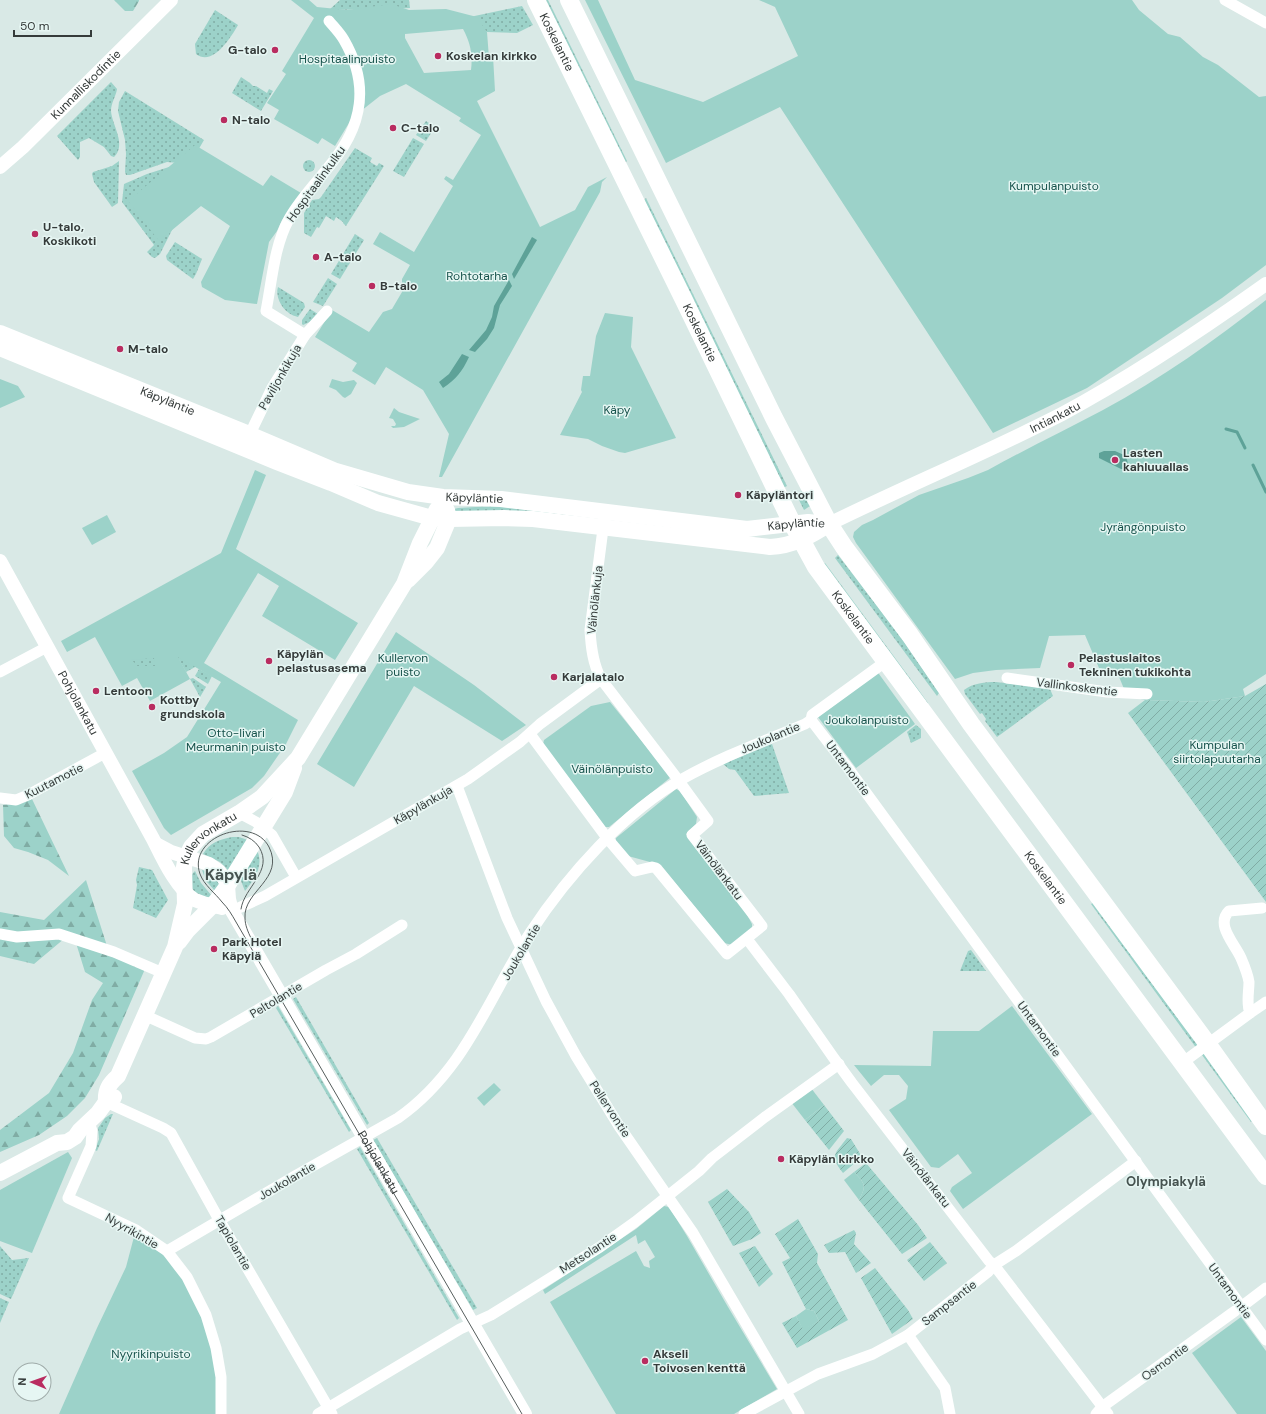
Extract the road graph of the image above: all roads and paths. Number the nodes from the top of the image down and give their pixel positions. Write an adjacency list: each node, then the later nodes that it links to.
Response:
1 (536, 0): 18 (main road, Koskelantie)
2 (569, 0): 19 (main road)
3 (1225, 0): 6 (street)
4 (169, 1): 7 (street, Kunnalliskodintie)
5 (329, 20): 11 (street, Hospitaalinkulku)
6 (1266, 23)
7 (0, 167)
8 (1266, 284): 19 (street, Intiankatu)
9 (327, 311): 11 (street, Paviljonkikuja)
10 (0, 333): 13 (main road, Käpyläntie)
11 (305, 335): 13 (street, Paviljonkikuja)
12 (0, 348): 13 (main road, Käpyläntie)
13 (246, 441): 14 (main road, Käpyläntie); 16 (main road, Käpyläntie)
14 (443, 497): 15 (main road, Käpyläntie); 16 (main road, Kullervonkatu); 17 (main road)
15 (606, 511): 18 (main road, Käpyläntie); 20 (street, Väinölänkuja)
16 (432, 518): 17 (main road, Käpyläntie); 23 (main road, Kullervonkatu)
17 (449, 519): 20 (main road, Käpyläntie); 23 (main road, Kullervonkatu)
18 (792, 524): 19 (main road, Käpyläntie); 21 (main road, Koskelantie)
19 (829, 524): 21 (main road, Käpyläntie); 58 (main road)
20 (604, 527): 21 (main road, Käpyläntie); 28 (street, Väinölänkuja)
21 (801, 540): 25 (main road, Koskelantie)
22 (0, 561): 24 (street, Pohjolankatu)
23 (404, 584): 33 (main road, Kullervonkatu)
24 (47, 647): 26 (street); 32 (street, Pohjolankatu)
25 (885, 662): 30 (street, Joukolantie); 59 (main road, Koskelantie)
26 (0, 672)
27 (1007, 678): 29 (street, Vallinkoskentie)
28 (600, 679): 31 (street, Käpylänkuja); 34 (street, Väinölänkuja)
29 (1147, 694)
30 (811, 720): 34 (street, Joukolantie); 65 (street, Untamontie)
31 (530, 734): 35 (street, Käpylänkuja); 39 (street)
32 (105, 753): 36 (street, Kuutamotie); 40 (street, Pohjolankatu)
33 (298, 758): 37 (main road, Kullervonkatu); 38 (main road, Kullervonkatu)
34 (679, 781): 39 (street, Joukolantie); 50 (street, Väinölänkatu)
35 (457, 786): 42 (street, Käpylänkuja); 52 (street, Pellervontie)
36 (0, 798)
37 (238, 813): 38 (street); 41 (main road, Kullervonkatu)
38 (264, 828): 42 (street); 43 (main road, Kullervonkatu)
39 (607, 838): 50 (street, Väinölänkatu); 52 (street, Joukolantie)
40 (156, 844): 41 (street, Pohjolankatu); 44 (street, Pohjolankatu)
41 (186, 857): 43 (street, Pohjolankatu); 44 (main road, Kullervonkatu)
42 (296, 877): 47 (street, Käpylänkuja)
43 (228, 885): 45 (main road, Kullervonkatu); 47 (street, Pohjolankatu)
44 (184, 889): 45 (street, Pohjolankatu); 51 (main road, Kullervonkatu)
45 (213, 905): 47 (street, Pohjolankatu); 51 (main road, Kullervonkatu)
46 (1262, 908): 56 (street)
47 (232, 911): 54 (street, Pohjolankatu)
48 (402, 925): 54 (street, Peltolantie)
49 (0, 934): 53 (street)
50 (747, 939): 60 (street, Väinölänkatu)
51 (175, 947): 53 (main road, Kullervonkatu)
52 (521, 948): 64 (street, Joukolantie); 68 (street, Pellervontie)
53 (163, 973): 57 (main road, Kullervonkatu)
54 (283, 997): 57 (street, Peltolantie); 64 (street, Pohjolankatu)
55 (1265, 1005): 56 (street)
56 (1250, 1013): 58 (street)
57 (144, 1015): 61 (main road, Kullervonkatu)
58 (1208, 1045): 59 (street); 63 (main road)
59 (1182, 1063): 67 (main road, Koskelantie)
60 (839, 1064): 68 (street, Metsolantie); 71 (street, Väinölänkatu)
61 (106, 1102): 62 (main road, Kullervonkatu); 69 (street, Tapiolantie)
62 (84, 1126): 66 (main road); 70 (street, Nyyrikintie)
63 (1266, 1126)
64 (364, 1137): 69 (street, Joukolantie); 74 (street, Pohjolankatu)
65 (1136, 1162): 71 (street, Sampsantie); 73 (street, Untamontie)
66 (0, 1173)
67 (1266, 1176)
68 (667, 1196): 74 (street, Metsolantie); 77 (street, Pellervontie)
69 (219, 1220): 70 (street, Joukolantie); 78 (street, Tapiolantie)
70 (167, 1251): 80 (street, Nyyrikintie)
71 (994, 1265): 75 (street, Sampsantie); 79 (street, Väinölänkatu)
72 (1266, 1288): 73 (street, Osmontie)
73 (1238, 1309): 76 (street, Untamontie); 79 (street, Osmontie)
74 (473, 1323): 78 (street, Metsolantie); 82 (street, Pohjolankatu)
75 (908, 1335): 77 (street, Sampsantie); 85 (street)
76 (1266, 1340)
77 (785, 1392): 83 (street, Sampsantie); 84 (street, Pellervontie)
78 (330, 1411): 81 (street, Metsolantie)
79 (1102, 1412)
80 (221, 1414)
81 (318, 1414)
82 (525, 1414)
83 (744, 1414)
84 (799, 1414)
85 (950, 1414)

